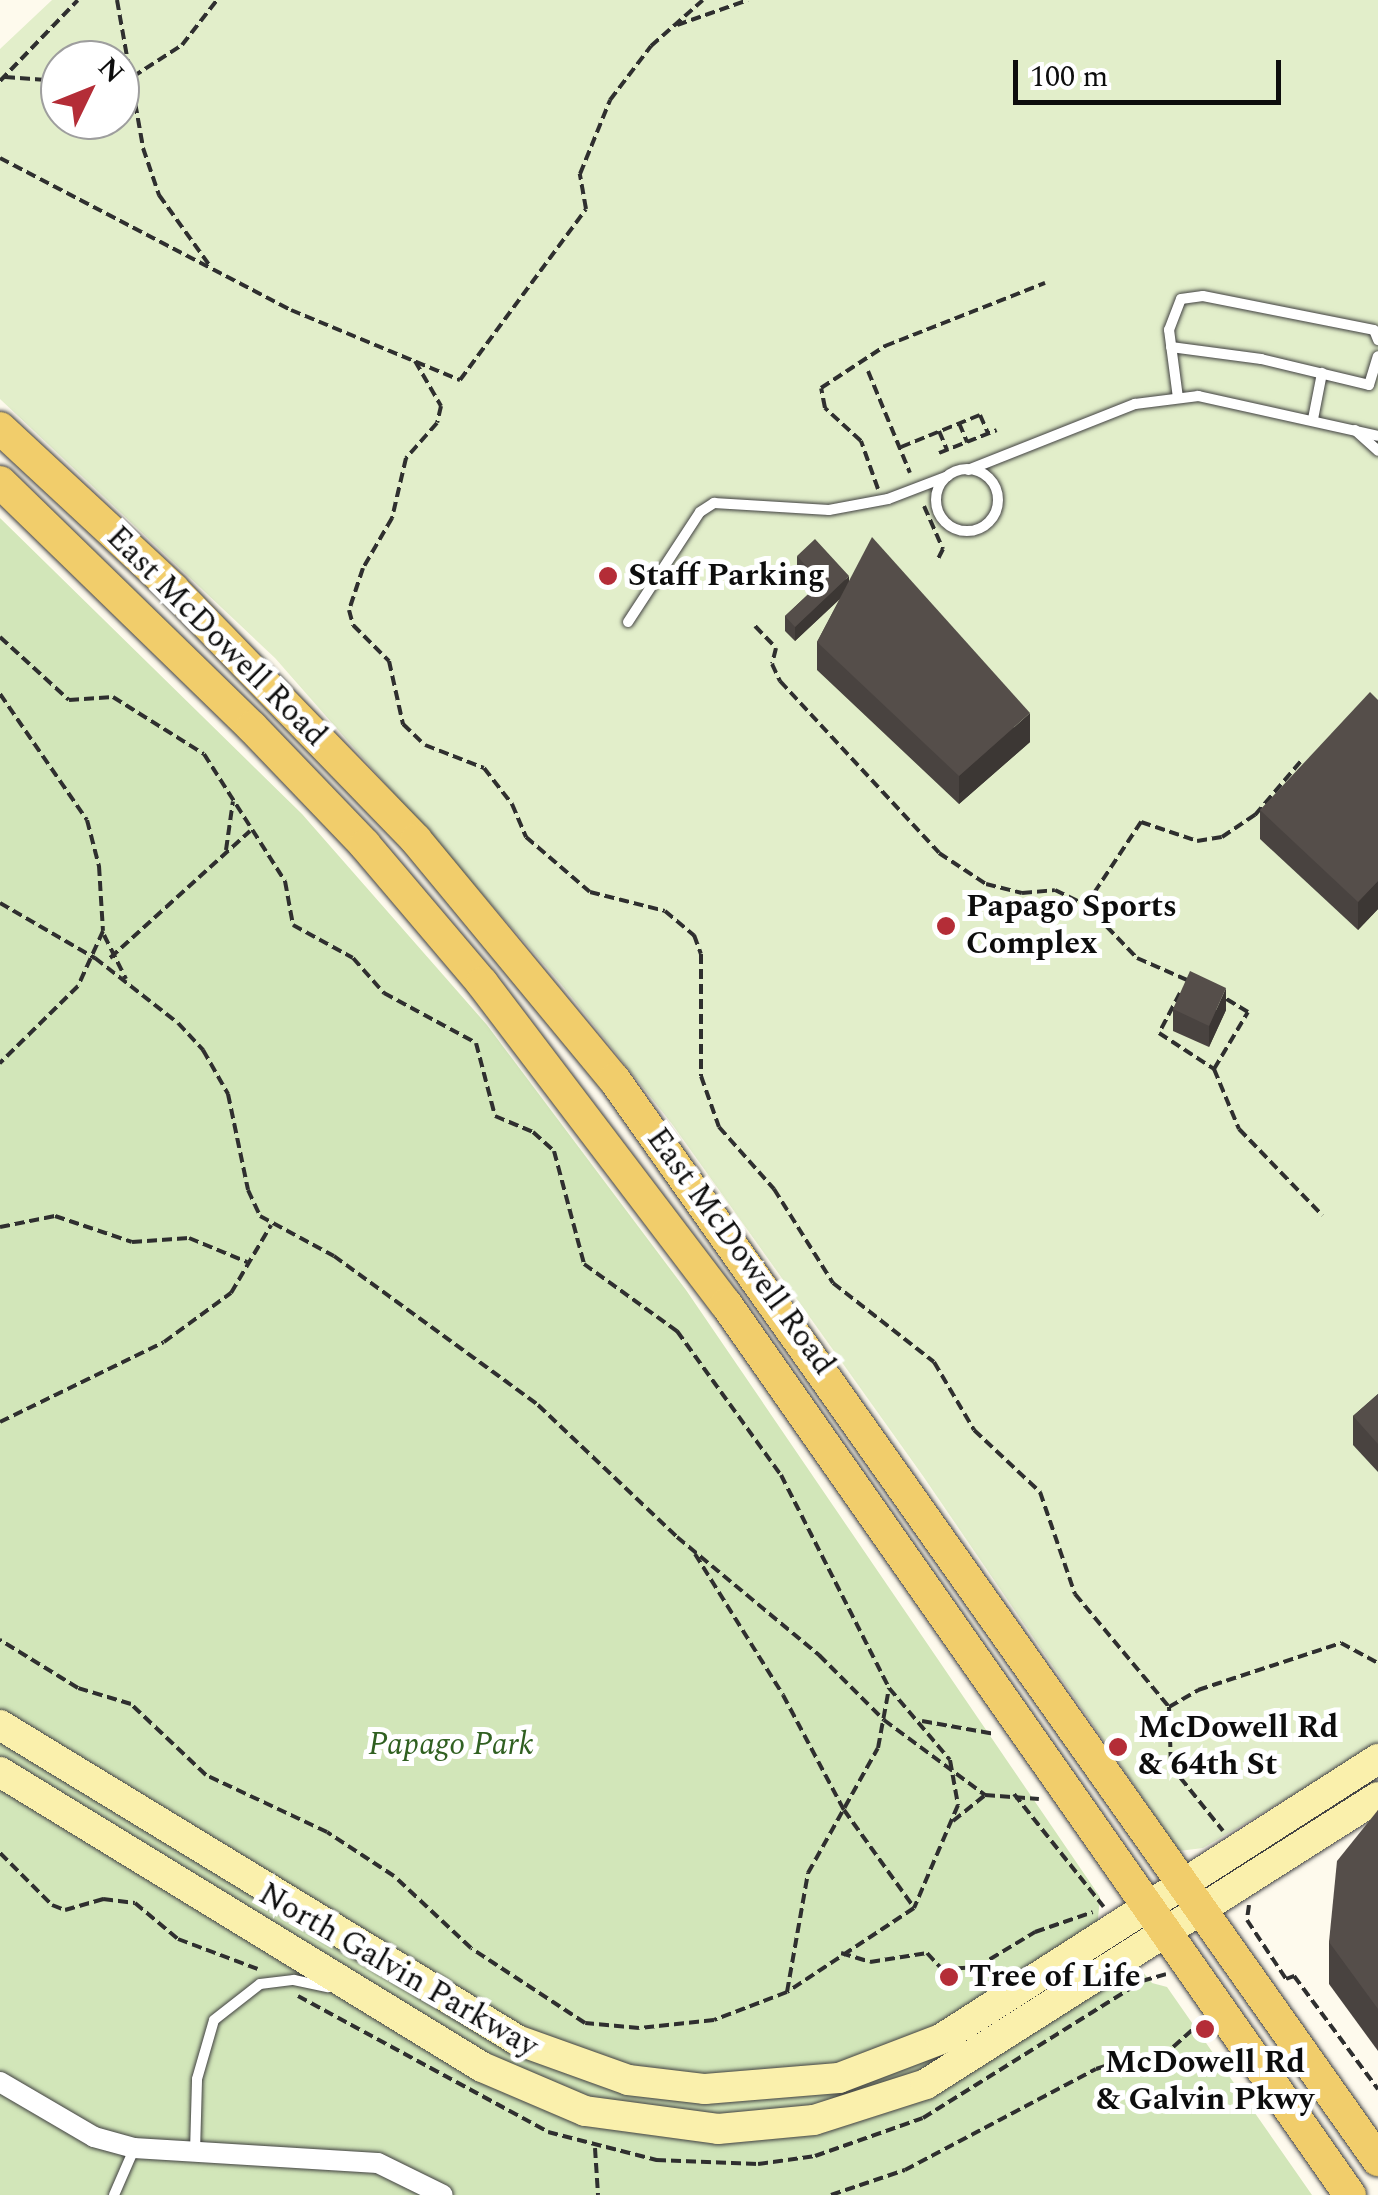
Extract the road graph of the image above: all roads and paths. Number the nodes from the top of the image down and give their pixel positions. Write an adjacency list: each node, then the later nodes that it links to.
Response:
1 (78, 0): 9 (path)
2 (117, 0): 7 (path)
3 (217, 0): 8 (path)
4 (702, 0): 6 (path)
5 (748, 0): 6 (path)
6 (674, 26): 18 (path)
7 (120, 40)
8 (140, 73)
9 (1, 79): 10 (path)
10 (40, 80)
11 (140, 135): 13 (path)
12 (0, 158): 13 (path)
13 (214, 270): 18 (path)
14 (1045, 284): 39 (path)
15 (1378, 340): 16 (lane)
16 (1171, 347): 20 (lane); 21 (lane)
17 (1378, 356): 20 (lane)
18 (415, 362): 70 (path)
19 (868, 371): 31 (path)
20 (1322, 373): 22 (lane)
21 (1178, 398): 22 (lane); 35 (lane)
22 (1313, 419): 25 (lane)
23 (959, 423): 27 (path); 28 (path); 30 (path)
24 (0, 428): 86 (main road, East McDowell Road)
25 (1355, 429): 29 (lane); 33 (lane)
26 (997, 430): 28 (path)
27 (939, 432): 31 (path); 32 (path)
28 (988, 434): 30 (path)
29 (1378, 436)
30 (967, 442): 32 (path)
31 (900, 448): 36 (path)
32 (947, 450): 34 (path)
33 (1378, 451)
34 (940, 453)
35 (968, 470): 37 (lane); 37 (lane)
36 (910, 473)
37 (948, 476): 39 (lane)
38 (0, 482): 89 (main road, East McDowell Road)
39 (880, 501): 42 (lane)
40 (924, 506): 41 (path)
41 (938, 560)
42 (628, 622)
43 (755, 626): 51 (path)
44 (0, 637): 47 (path)
45 (0, 694): 52 (path)
46 (1300, 761): 51 (path)
47 (233, 796): 48 (path); 49 (path)
48 (250, 831): 49 (path); 69 (path)
49 (224, 854): 54 (path)
50 (0, 904): 53 (path)
51 (1086, 905): 56 (path)
52 (103, 932): 53 (path); 54 (path)
53 (95, 958): 57 (path); 59 (path)
54 (110, 958): 57 (path)
55 (1187, 980): 60 (path)
56 (1194, 983)
57 (133, 986): 63 (path)
58 (1208, 990): 60 (path)
59 (0, 1062)
60 (1214, 1069): 61 (path)
61 (1322, 1214)
62 (0, 1226): 64 (path)
63 (272, 1226): 64 (path); 66 (path)
64 (246, 1262): 65 (path)
65 (0, 1422)
66 (692, 1550): 71 (path); 82 (path)
67 (0, 1640): 94 (path)
68 (1378, 1663): 70 (path)
69 (890, 1688): 71 (path); 72 (path)
70 (1169, 1707): 84 (path)
71 (884, 1720): 77 (path); 82 (path)
72 (922, 1721): 74 (path); 77 (path)
73 (0, 1726): 89 (main road, North Galvin Parkway)
74 (995, 1734)
75 (1378, 1759): 86 (main road, North Galvin Parkway)
76 (0, 1772): 95 (main road, North Galvin Parkway)
77 (955, 1772): 79 (path); 83 (path)
78 (1014, 1794): 79 (path); 81 (path); 92 (path)
79 (986, 1795): 83 (path)
80 (1378, 1797): 90 (main road, North Galvin Parkway)
81 (1039, 1799)
82 (844, 1810): 88 (path); 94 (path)
83 (950, 1824): 88 (path)
84 (1223, 1832)
85 (0, 1852): 93 (path)
86 (1182, 1885): 89 (main road, North Galvin Parkway); 90 (main road, East McDowell Road)
87 (1256, 1893): 100 (path)
88 (914, 1908): 92 (path)
89 (1146, 1909): 91 (main road, East McDowell Road)
90 (1203, 1912): 91 (main road, North Galvin Parkway); 104 (main road, East McDowell Road)
91 (1166, 1936): 95 (main road, North Galvin Parkway); 109 (main road, East McDowell Road)
92 (841, 1953): 94 (path)
93 (264, 1973)
94 (787, 1992)
95 (376, 2002): 103 (lane)
96 (1204, 2020): 98 (path)
97 (1117, 2049): 98 (path)
98 (1114, 2063): 108 (path)
99 (0, 2082): 101 (street)
100 (1378, 2089)
101 (134, 2148): 103 (street); 105 (lane)
102 (594, 2148): 107 (path)
103 (195, 2152): 106 (street)
104 (1378, 2160)
105 (114, 2195)
106 (443, 2195)
107 (598, 2195)
108 (831, 2195)
109 (1350, 2195)

